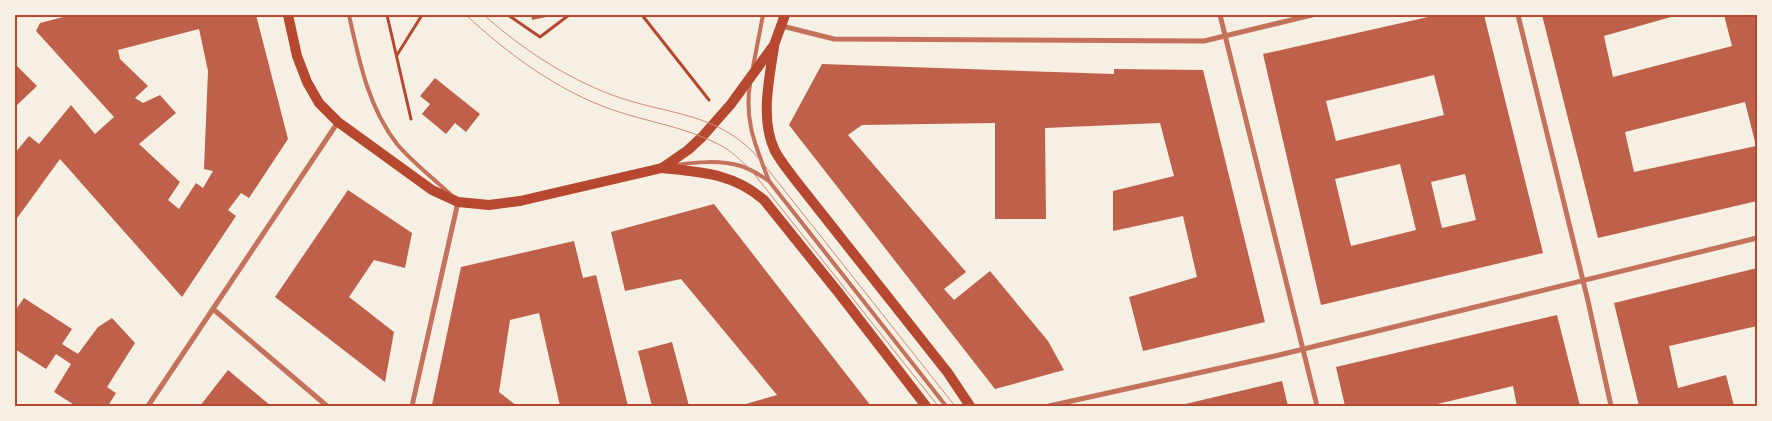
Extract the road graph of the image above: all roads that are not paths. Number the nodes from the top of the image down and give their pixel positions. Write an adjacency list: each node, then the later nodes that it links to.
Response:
1 (288, 15): 12 (main road)
2 (349, 15): 15 (lane)
3 (762, 15): 11 (lane)
4 (785, 15): 8 (main road)
5 (1220, 15): 9 (street)
6 (1312, 15): 9 (street)
7 (1518, 15): 17 (street)
8 (782, 26): 9 (street); 10 (main road)
9 (1226, 36): 19 (street)
10 (774, 45): 11 (main road); 25 (main road)
11 (752, 75): 13 (main road); 14 (lane)
12 (338, 122): 15 (main road); 18 (street)
13 (662, 168): 14 (lane); 15 (main road); 23 (main road)
14 (769, 181): 24 (lane)
15 (458, 202): 22 (street)
16 (1757, 238): 17 (street)
17 (1582, 280): 19 (street); 28 (street)
18 (213, 309): 20 (street); 21 (street)
19 (1303, 348): 26 (street); 27 (street)
20 (148, 406)
21 (327, 406)
22 (412, 406)
23 (926, 406)
24 (946, 406)
25 (970, 406)
26 (1050, 406)
27 (1317, 406)
28 (1611, 406)

